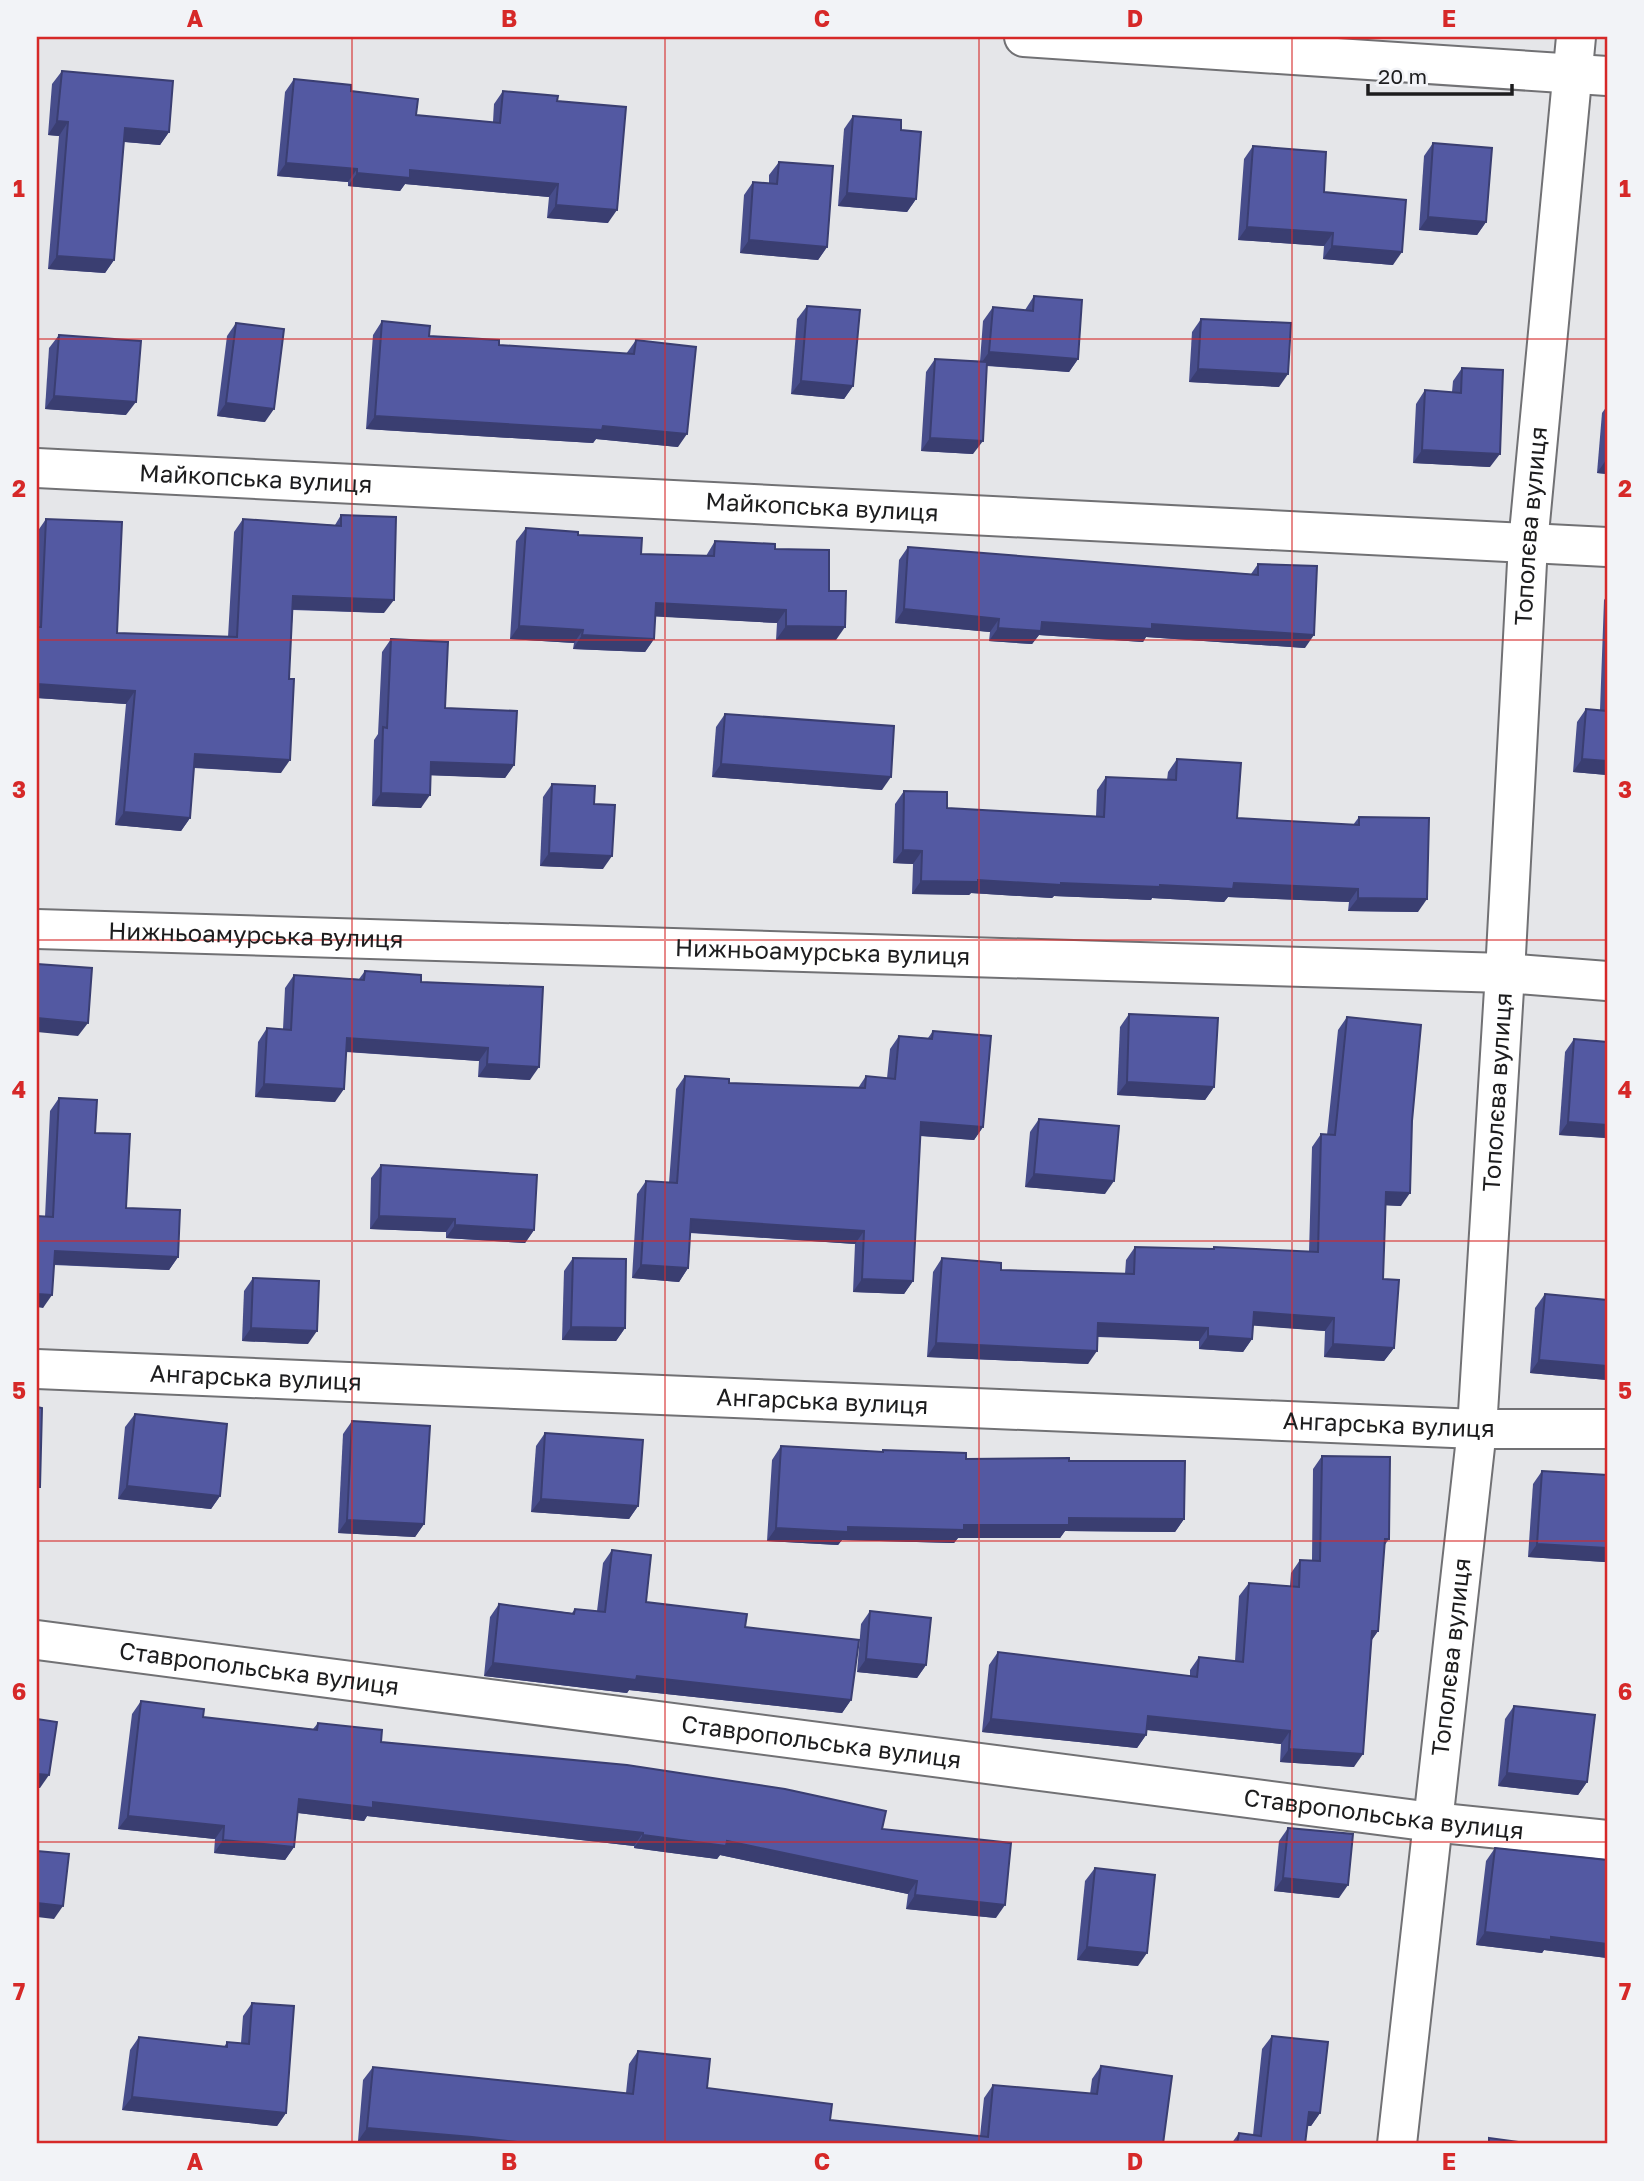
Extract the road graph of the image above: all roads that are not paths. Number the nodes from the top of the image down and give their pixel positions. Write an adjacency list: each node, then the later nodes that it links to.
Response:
1 (1024, 37): 2 (street)
2 (1585, 62): 4 (street, Тополєва вулиця)
3 (37, 468): 4 (street, Майкопська вулиця)
4 (1528, 544): 5 (street, Майкопська вулиця); 7 (street, Тополєва вулиця)
5 (1607, 547)
6 (37, 929): 7 (street, Нижньоамурська вулиця)
7 (1505, 973): 8 (street, Нижньоамурська вулиця); 10 (street, Тополєва вулиця)
8 (1607, 981)
9 (37, 1369): 10 (street, Ангарська вулиця)
10 (1477, 1429): 11 (street, Ангарська вулиця); 13 (street, Тополєва вулиця)
11 (1607, 1429)
12 (37, 1640): 13 (street, Ставропольська вулиця)
13 (1432, 1822): 14 (street, Ставропольська вулиця); 15 (street, Тополєва вулиця)
14 (1607, 1840)
15 (1397, 2144)

